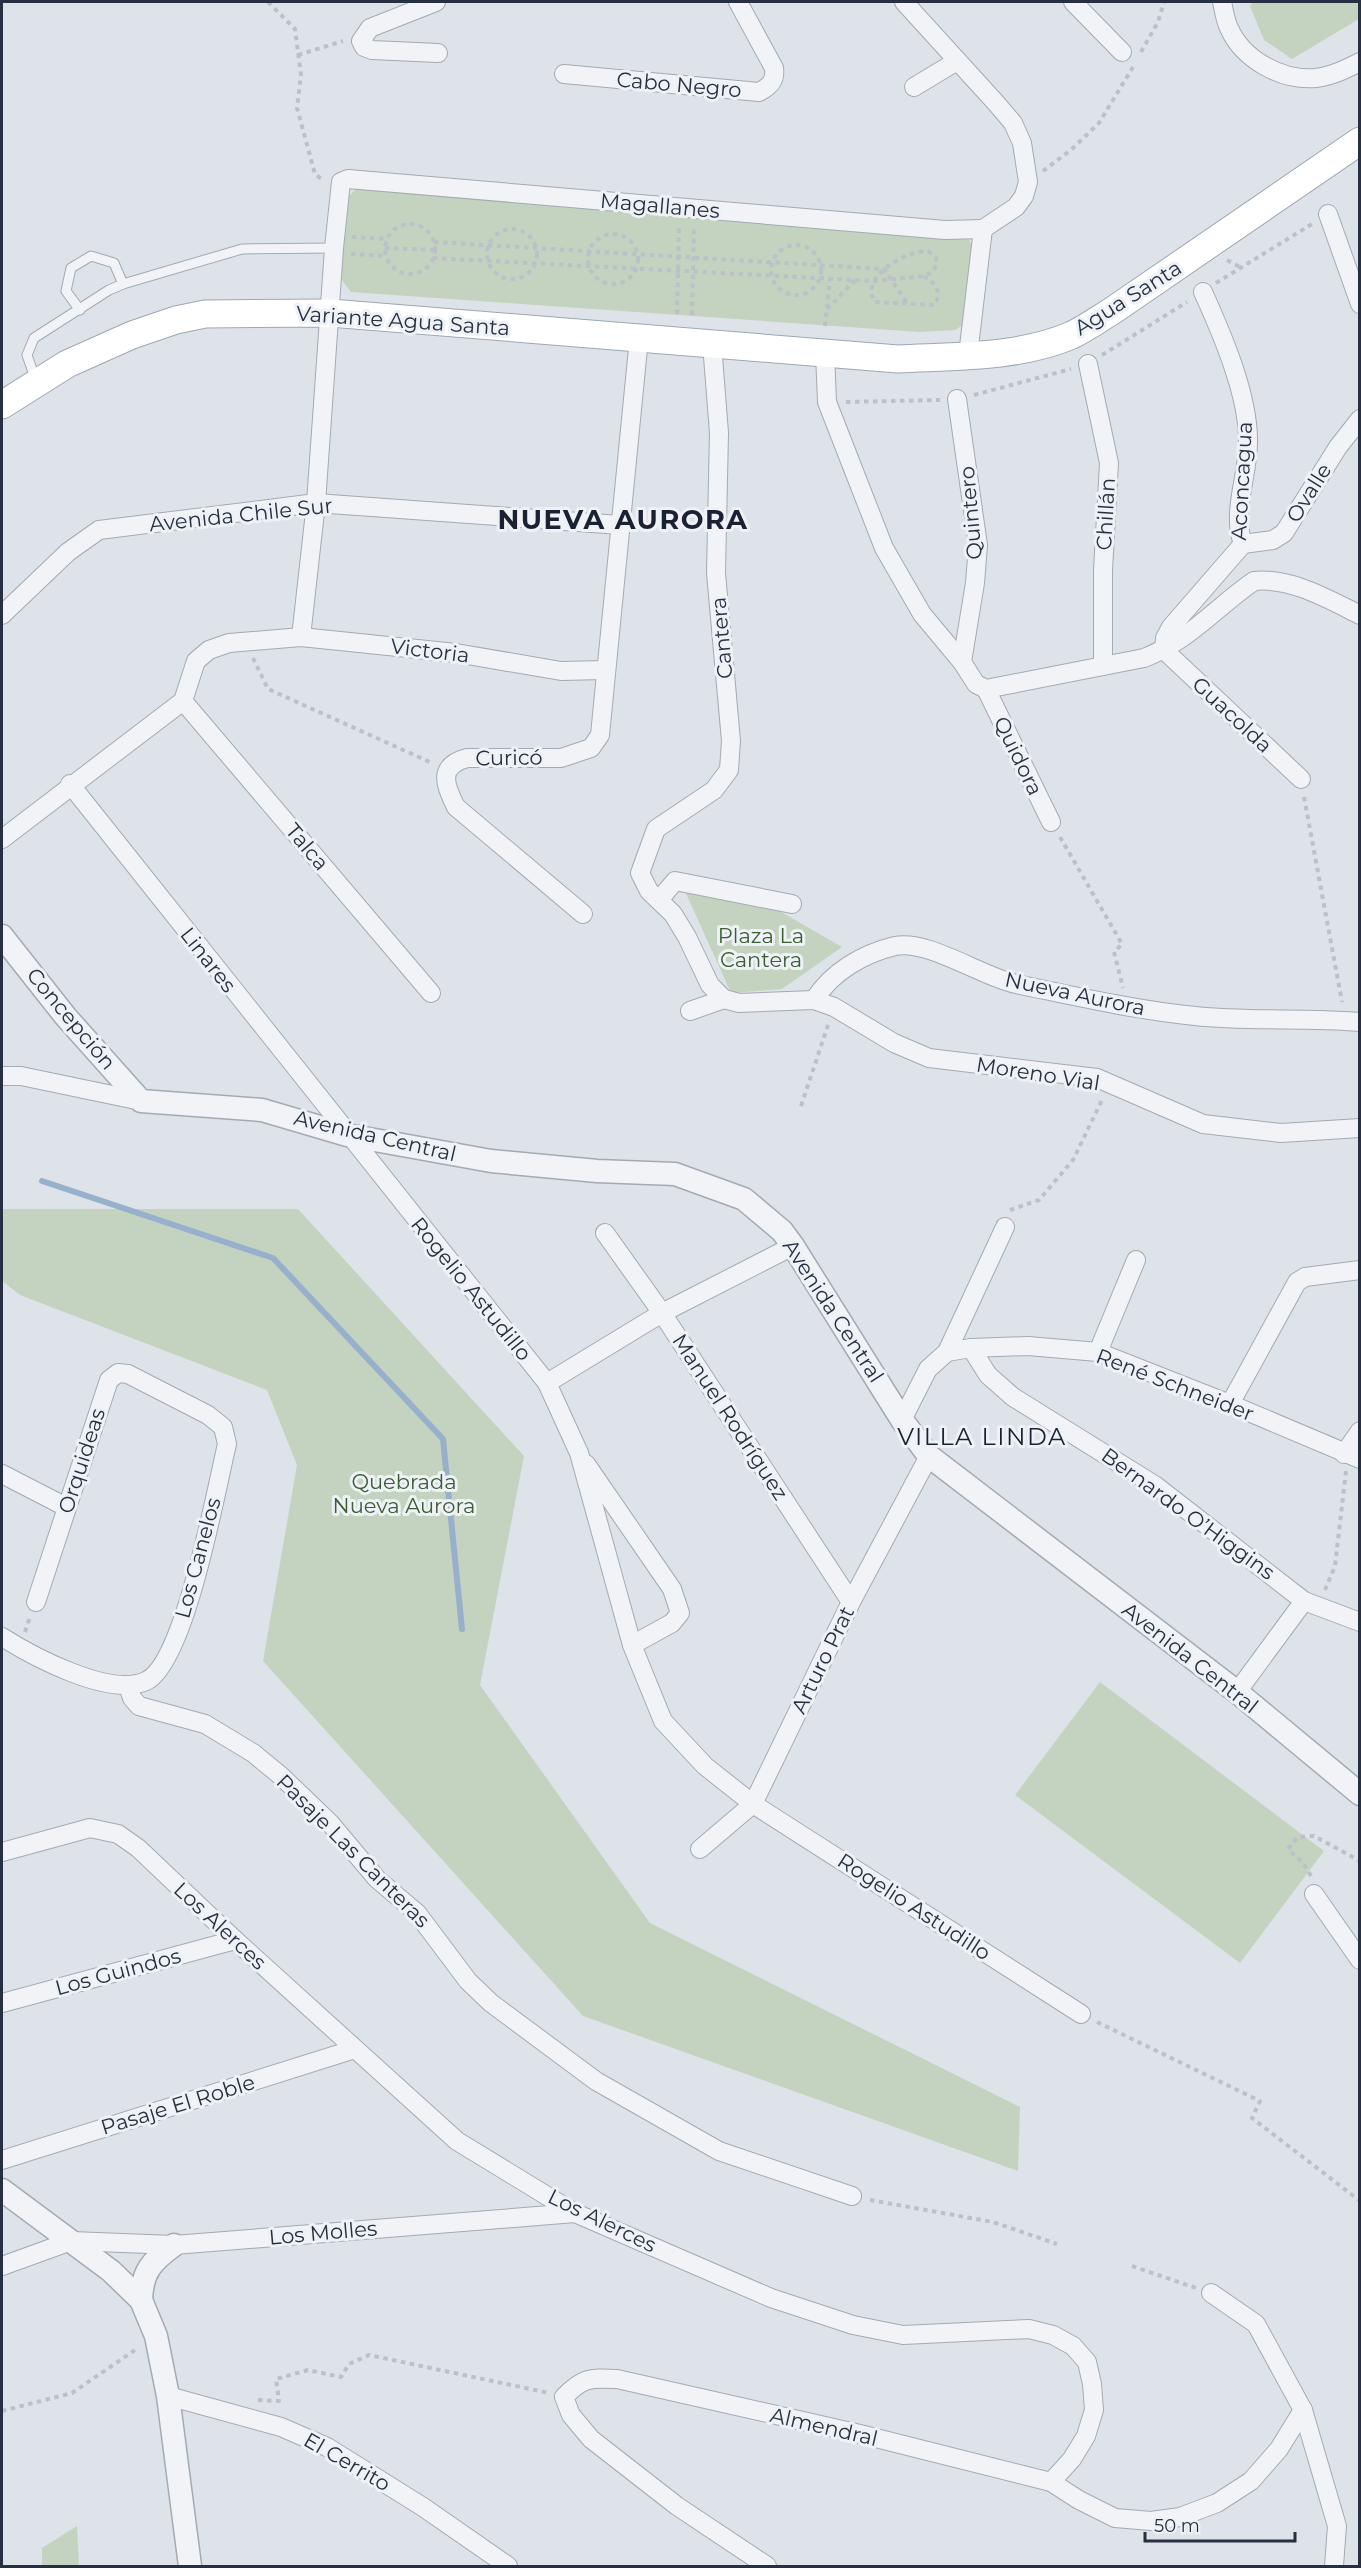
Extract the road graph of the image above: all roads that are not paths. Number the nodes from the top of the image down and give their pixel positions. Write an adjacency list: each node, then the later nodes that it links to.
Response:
1 (436, 2): 7 (street)
2 (738, 2): 10 (street, Cabo Negro)
3 (904, 2): 8 (street)
4 (1072, 2): 6 (street)
5 (1222, 2): 9 (street)
6 (1122, 52)
7 (438, 53)
8 (957, 62): 11 (street); 14 (street)
9 (1359, 62)
10 (564, 74)
11 (914, 87)
12 (1359, 141): 24 (main road, Agua Santa)
13 (1328, 214): 18 (street)
14 (983, 229): 15 (street, Magallanes); 24 (street)
15 (335, 246): 16 (lane); 20 (street)
16 (123, 285): 19 (lane); 19 (lane)
17 (1203, 292): 32 (street, Aconcagua)
18 (1359, 304)
19 (80, 310): 26 (lane)
20 (330, 313): 21 (main road, Variante Agua Santa); 26 (main road, Variante Agua Santa); 30 (street)
21 (639, 338): 22 (main road, Variante Agua Santa); 31 (street)
22 (712, 344): 23 (main road, Variante Agua Santa); 46 (street, Cantera)
23 (825, 353): 24 (main road, Agua Santa); 37 (street, Quidora)
24 (968, 355)
25 (1088, 364): 38 (street, Chillán)
26 (37, 382): 28 (main road, Variante Agua Santa)
27 (957, 399): 37 (street, Quintero)
28 (2, 405)
29 (1359, 419): 32 (street, Ovalle)
30 (316, 503): 31 (street, Avenida Chile Sur); 33 (street, Avenida Chile Sur); 35 (street)
31 (620, 525): 39 (street)
32 (1243, 544): 36 (street, Aconcagua)
33 (2, 615)
34 (1359, 615): 36 (street)
35 (301, 637): 39 (street, Victoria); 41 (street, Victoria)
36 (1164, 650): 38 (street); 42 (street, Guacolda)
37 (962, 662): 40 (street, Quidora)
38 (1103, 666): 40 (street)
39 (605, 670): 48 (street, Curicó)
40 (986, 689): 44 (street, Quidora)
41 (183, 701): 43 (street); 50 (street, Talca)
42 (1301, 779)
43 (70, 784): 45 (street); 58 (street, Linares)
44 (1051, 822)
45 (2, 839)
46 (654, 896): 47 (street); 51 (street)
47 (792, 904)
48 (583, 914)
49 (2, 936): 56 (street, Concepción)
50 (431, 993)
51 (724, 999): 52 (street, Moreno Vial); 53 (street, Moreno Vial)
52 (814, 1000): 54 (street, Nueva Aurora); 57 (street, Moreno Vial)
53 (690, 1011)
54 (1352, 1021)
55 (2, 1076): 56 (street, Avenida Central)
56 (141, 1101): 58 (street, Avenida Central)
57 (1359, 1128)
58 (347, 1135): 61 (street, Avenida Central); 68 (street, Rogelio Astudillo)
59 (1004, 1228): 66 (street)
60 (605, 1233): 64 (street, Manuel Rodríguez)
61 (793, 1246): 64 (street); 71 (street, Avenida Central)
62 (1136, 1260): 67 (street)
63 (1359, 1270): 69 (street)
64 (662, 1313): 68 (street); 79 (street, Manuel Rodríguez)
65 (971, 1348): 66 (street, René Schneider); 67 (street, René Schneider); 80 (street, Bernardo O’Higgins)
66 (947, 1352): 71 (street)
67 (1098, 1352): 69 (street, René Schneider)
68 (547, 1383): 73 (street, Rogelio Astudillo)
69 (1230, 1404): 75 (street, René Schneider)
70 (208, 1415): 77 (street, Orquideas); 84 (street, Los Canelos)
71 (902, 1420): 74 (street, Avenida Central)
72 (1359, 1431): 75 (street)
73 (579, 1453): 83 (street, Rogelio Astudillo); 83 (street, Rogelio Astudillo)
74 (929, 1456): 79 (street, Arturo Prat); 85 (street, Avenida Central)
75 (1350, 1456)
76 (2, 1474): 77 (street)
77 (66, 1507): 78 (street, Orquideas)
78 (36, 1602)
79 (851, 1602): 87 (street, Arturo Prat)
80 (1311, 1603): 81 (street, Bernardo O’Higgins); 85 (street)
81 (1359, 1622)
82 (2, 1637): 84 (street)
83 (632, 1645): 87 (street, Rogelio Astudillo)
84 (128, 1685): 98 (street, Pasaje Las Canteras)
85 (1236, 1692): 86 (street, Avenida Central)
86 (1359, 1794)
87 (753, 1804): 88 (street, Arturo Prat); 94 (street, Rogelio Astudillo)
88 (700, 1849)
89 (2, 1852): 91 (street, Los Alerces)
90 (1315, 1896): 92 (street)
91 (234, 1940): 93 (street, Los Guindos); 95 (street, Los Alerces)
92 (1359, 1960)
93 (2, 2003)
94 (1081, 2014)
95 (355, 2049): 96 (street, Pasaje El Roble); 99 (street, Los Alerces)
96 (2, 2160)
97 (2, 2190): 100 (street)
98 (852, 2196)
99 (575, 2213): 101 (street, Los Molles); 107 (street, Los Alerces)
100 (71, 2241): 101 (street, Los Molles); 102 (street); 104 (street)
101 (174, 2244): 104 (street)
102 (2, 2266)
103 (1210, 2293): 106 (street)
104 (141, 2300): 105 (street)
105 (168, 2396): 108 (street); 109 (street, El Cerrito)
106 (1303, 2410): 107 (street, Almendral); 111 (street)
107 (1051, 2482): 110 (street, Almendral)
108 (190, 2566)
109 (507, 2566)
110 (766, 2566)
111 (1334, 2566)

